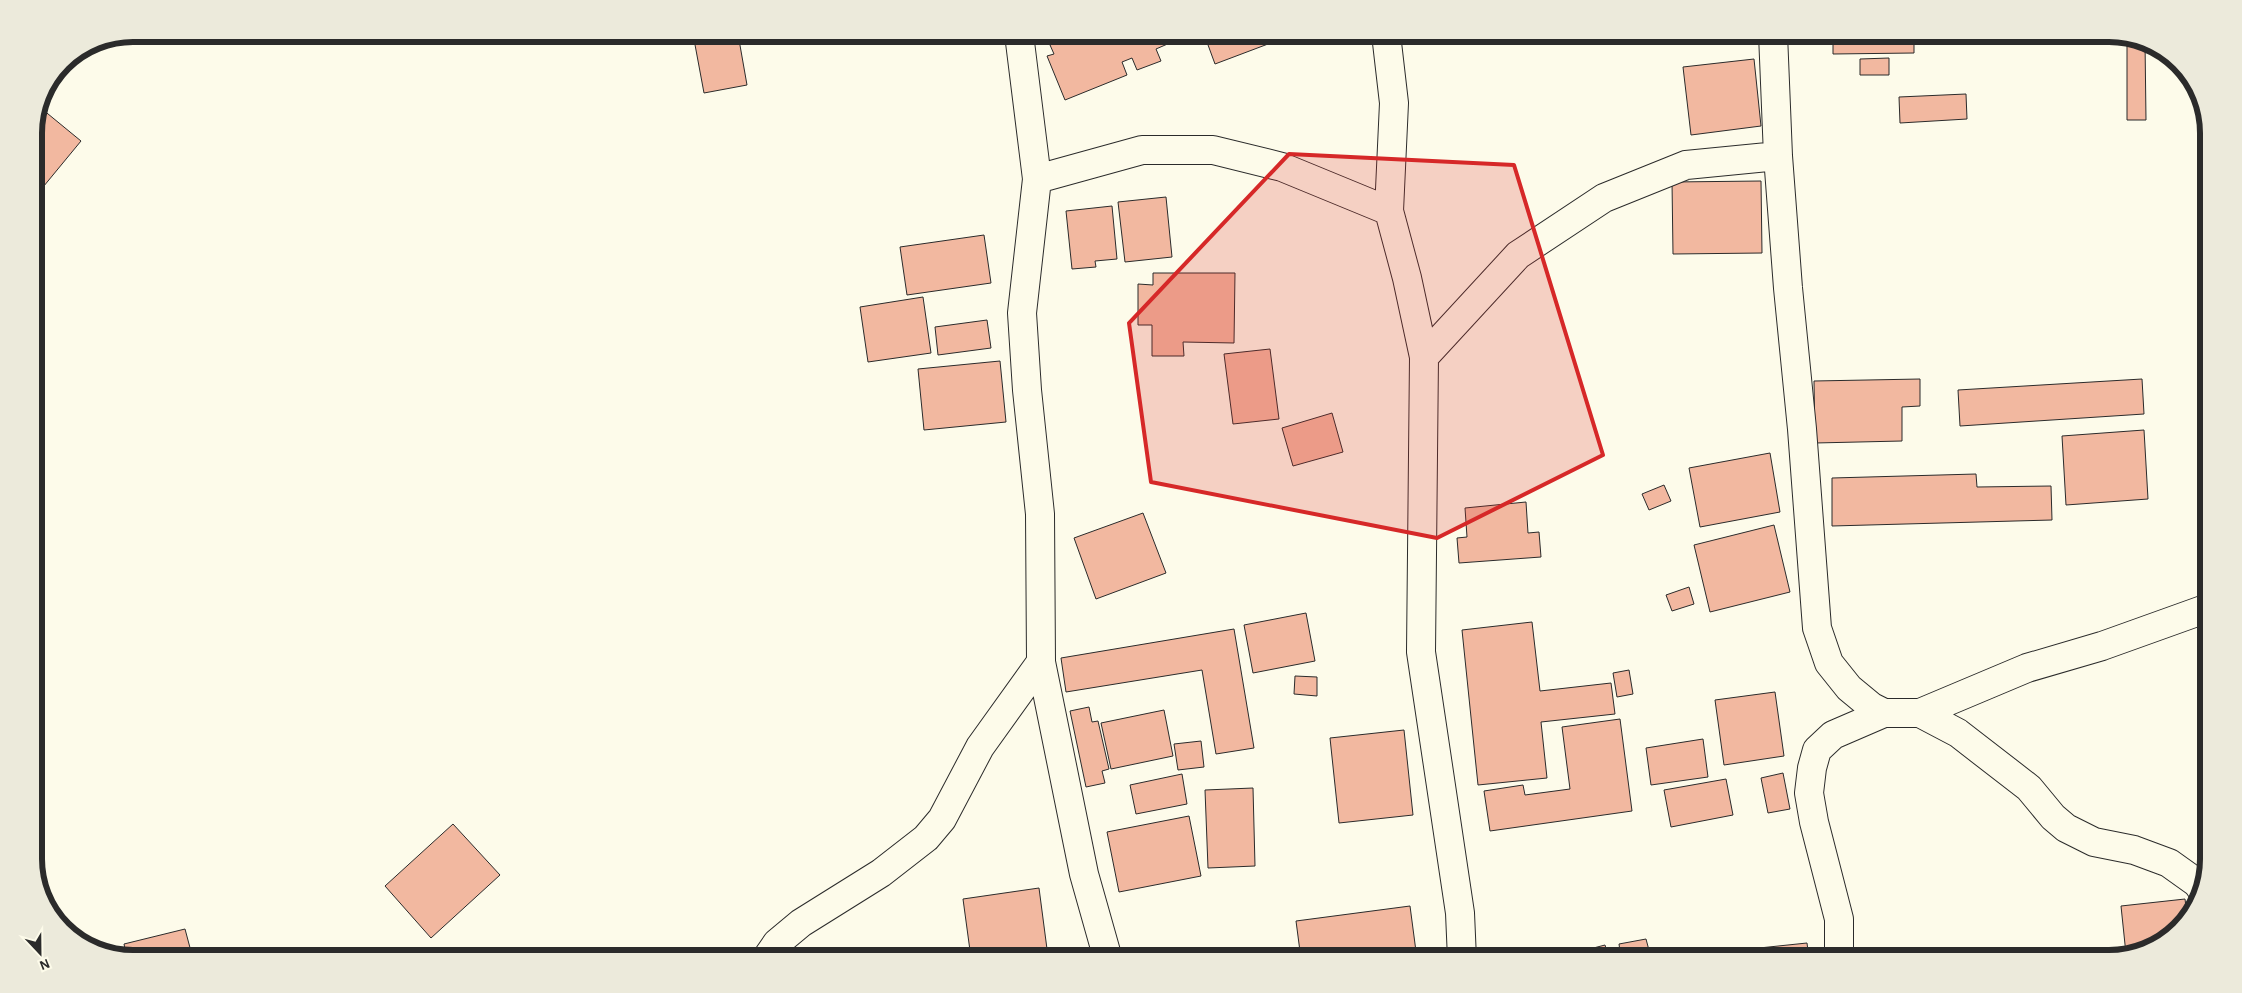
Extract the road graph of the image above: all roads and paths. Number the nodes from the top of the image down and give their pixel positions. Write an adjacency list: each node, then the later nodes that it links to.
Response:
1 (1020, 42): 5 (street)
2 (1387, 42): 6 (street)
3 (1774, 42): 4 (street)
4 (1778, 156): 7 (street); 10 (street)
5 (1037, 179): 6 (street); 9 (street)
6 (1389, 211): 7 (street)
7 (1424, 357): 15 (street)
8 (2200, 611): 11 (street)
9 (1040, 662): 13 (street); 14 (street)
10 (1884, 712): 11 (street); 16 (street)
11 (1920, 714): 12 (street)
12 (2197, 883)
13 (773, 950)
14 (1105, 950)
15 (1462, 950)
16 (1839, 950)

